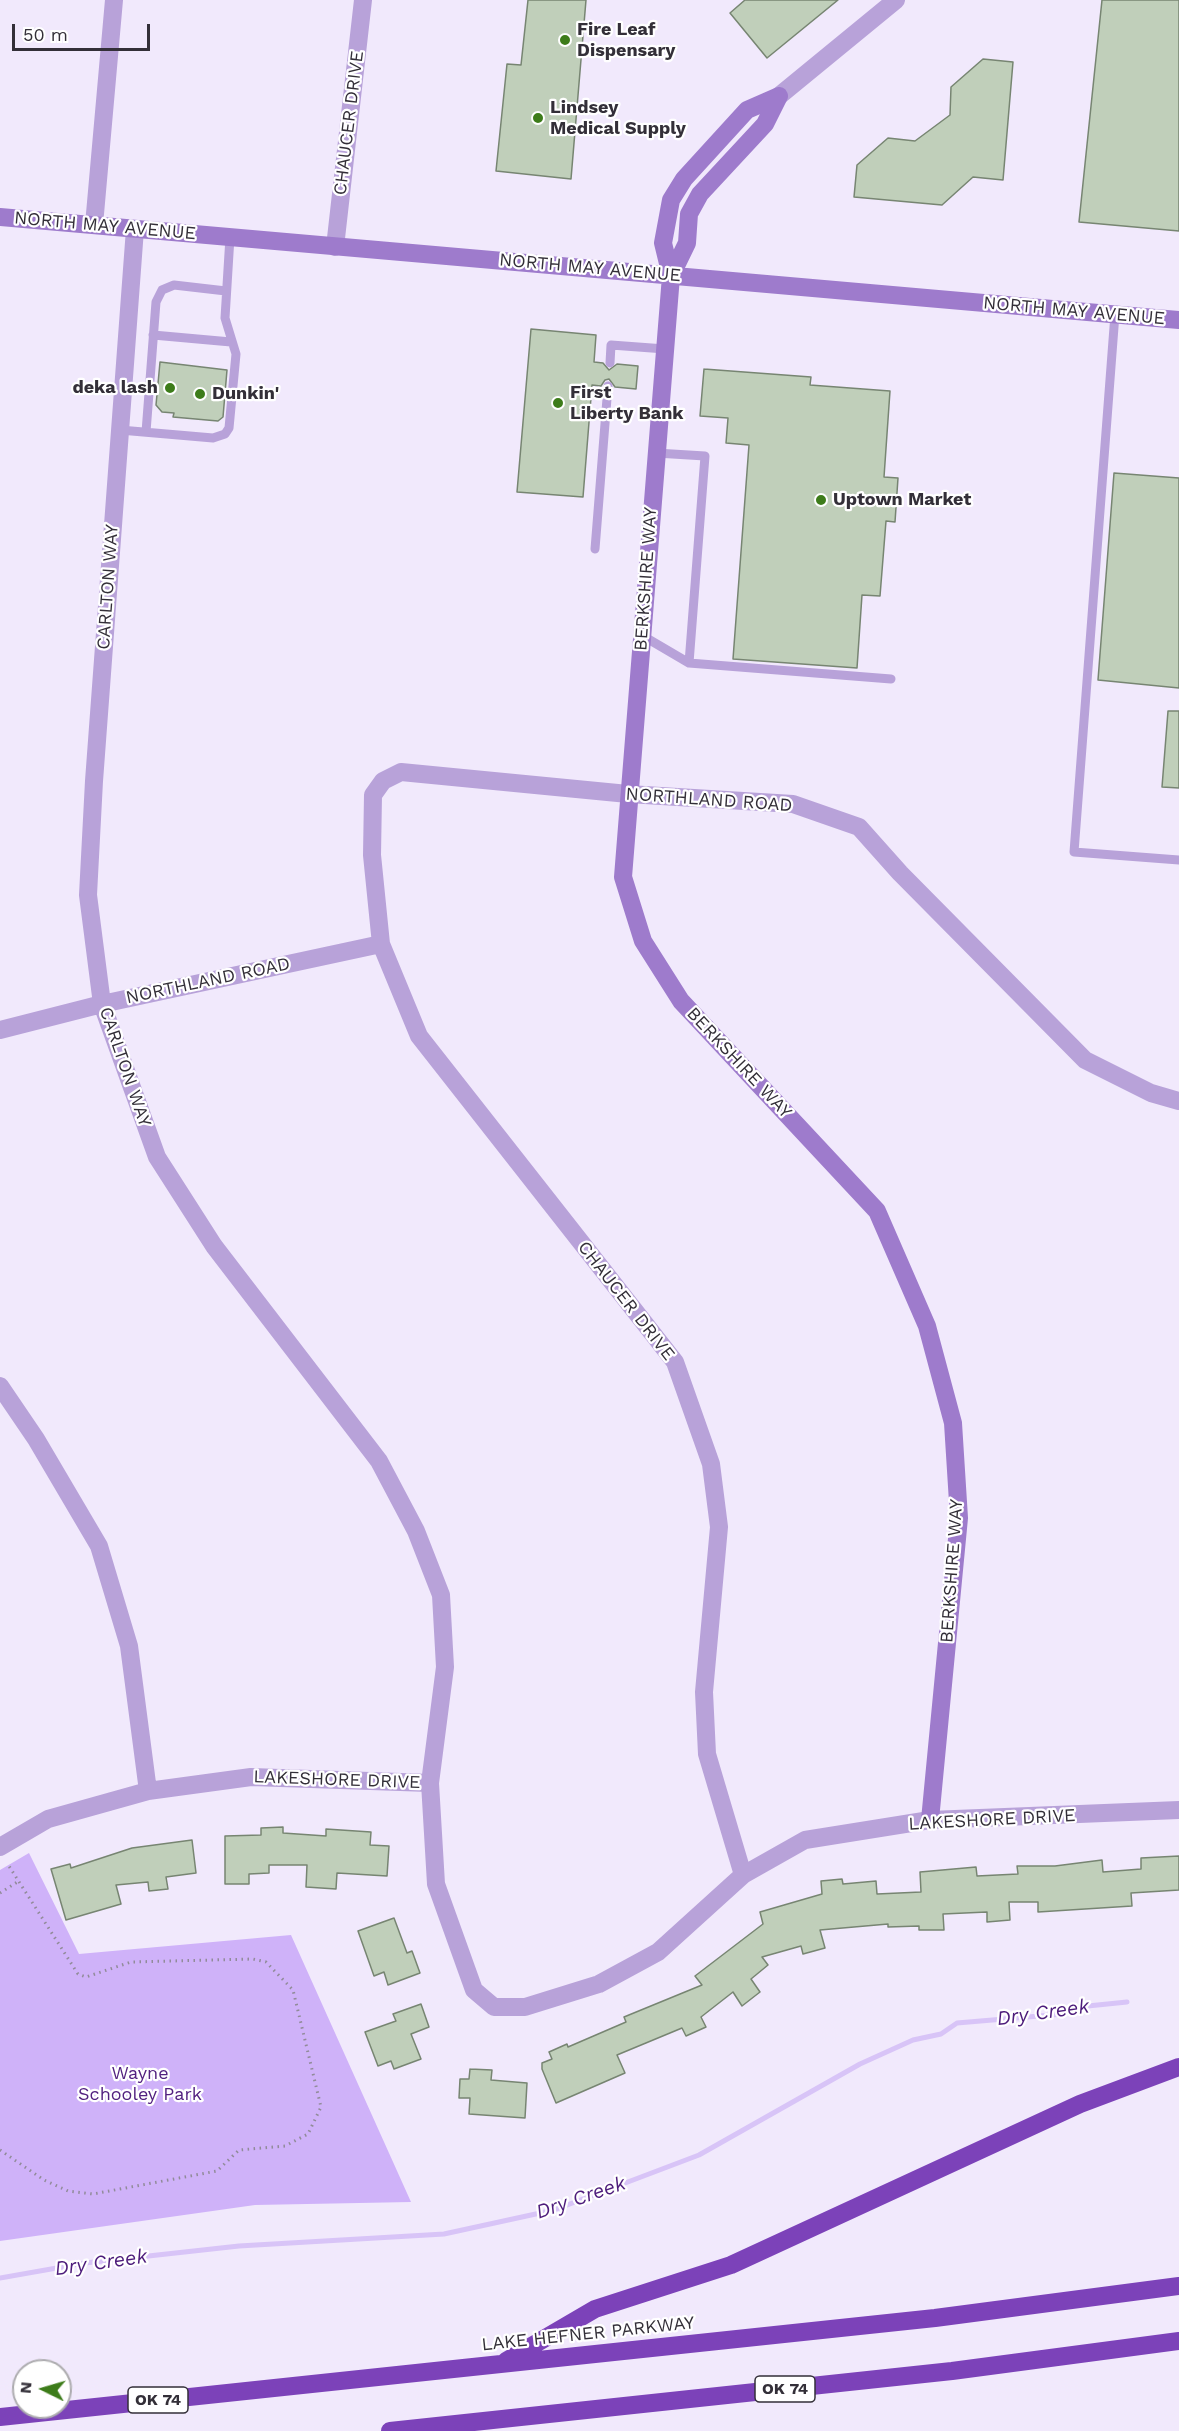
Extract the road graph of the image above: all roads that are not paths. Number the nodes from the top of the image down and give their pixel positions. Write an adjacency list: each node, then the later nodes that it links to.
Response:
1 (114, 0): 5 (street)
2 (363, 0): 8 (street, CHAUCER DRIVE)
3 (896, 0): 9 (street, BERKSHIRE WAY)
4 (0, 217): 5 (street, NORTH MAY AVENUE)
5 (94, 225): 6 (street, NORTH MAY AVENUE)
6 (135, 229): 7 (street, NORTH MAY AVENUE); 18 (street, CARLTON WAY)
7 (230, 237): 8 (street, NORTH MAY AVENUE); 10 (lane)
8 (335, 247): 9 (street, NORTH MAY AVENUE)
9 (671, 276): 11 (street, NORTH MAY AVENUE); 15 (street, BERKSHIRE WAY)
10 (226, 291): 13 (lane); 14 (lane)
11 (1115, 314): 12 (street, NORTH MAY AVENUE); 27 (lane)
12 (1179, 320)
13 (153, 335): 14 (lane); 19 (lane)
14 (231, 342): 19 (lane)
15 (665, 349): 16 (lane); 20 (street, BERKSHIRE WAY)
16 (610, 363)
17 (608, 386): 21 (lane)
18 (120, 429): 19 (lane); 29 (street, CARLTON WAY)
19 (146, 432)
20 (656, 453): 22 (street, BERKSHIRE WAY); 23 (lane)
21 (595, 549)
22 (643, 636): 23 (lane); 26 (street, BERKSHIRE WAY)
23 (689, 663): 24 (lane)
24 (891, 679)
25 (383, 781): 26 (street, NORTHLAND ROAD); 28 (street, CHAUCER DRIVE)
26 (628, 794): 31 (street, NORTHLAND ROAD); 36 (street, BERKSHIRE WAY)
27 (1179, 860)
28 (381, 944): 29 (street, NORTHLAND ROAD); 38 (street, CHAUCER DRIVE)
29 (102, 1004): 30 (street, NORTHLAND ROAD); 33 (street, CARLTON WAY)
30 (0, 1030)
31 (1179, 1101)
32 (0, 1386): 34 (street)
33 (430, 1783): 34 (street, LAKESHORE DRIVE); 38 (street, LAKESHORE DRIVE)
34 (148, 1791): 37 (street, LAKESHORE DRIVE)
35 (1179, 1810): 36 (street, LAKESHORE DRIVE)
36 (930, 1820): 38 (street, LAKESHORE DRIVE)
37 (3, 1855)
38 (743, 1875)
39 (1179, 2067): 42 (highway)
40 (1179, 2286): 42 (highway, LAKE HEFNER PARKWAY / OK 74)
41 (1179, 2341): 44 (highway, OK 74)
42 (499, 2365): 43 (highway, LAKE HEFNER PARKWAY / OK 74)
43 (0, 2417)
44 (390, 2431)

